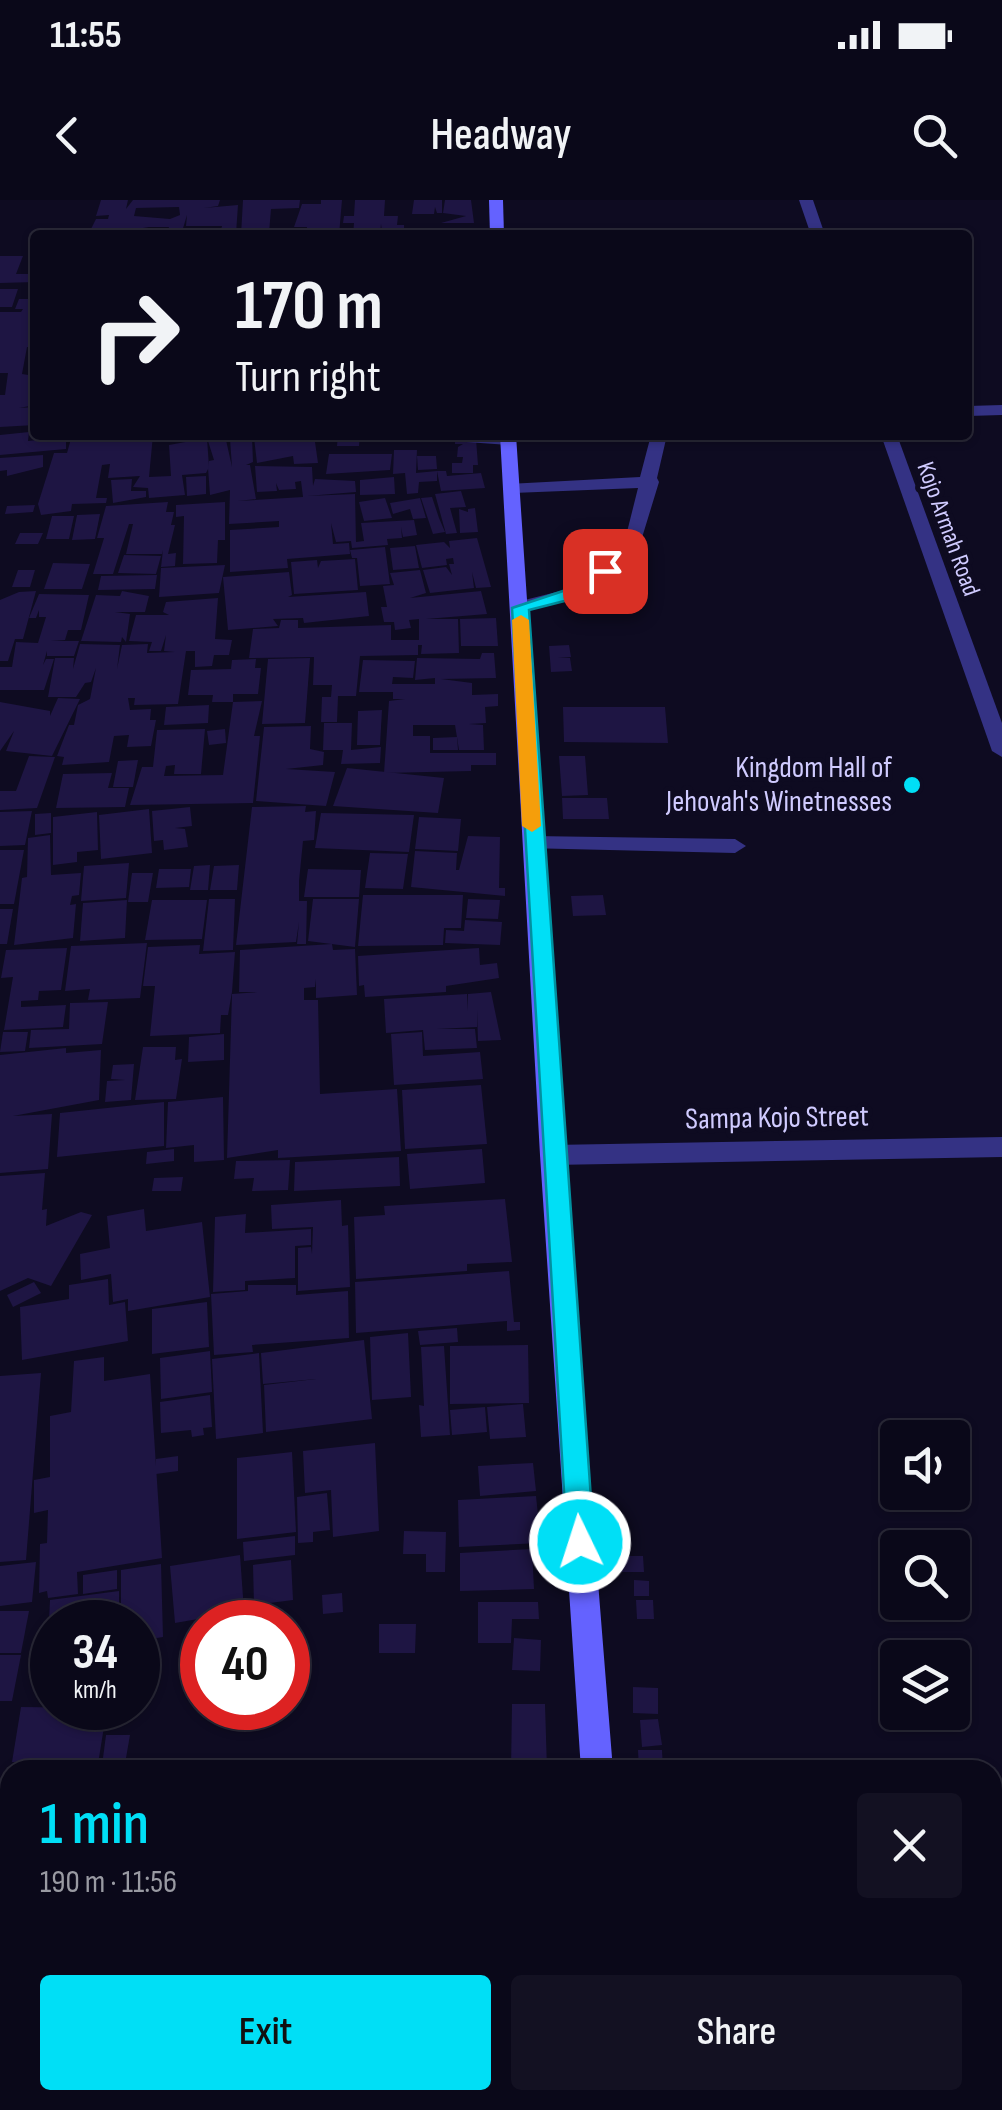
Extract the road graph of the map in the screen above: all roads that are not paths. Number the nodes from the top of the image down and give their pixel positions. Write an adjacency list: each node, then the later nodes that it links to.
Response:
1 (496, 200): 3 (street)
2 (806, 200): 4 (street)
3 (498, 230)
4 (816, 230)
5 (1002, 410): 6 (street)
6 (972, 411)
7 (509, 440): 11 (street)
8 (658, 440): 10 (street)
9 (890, 440): 13 (street, Kojo Armah Road)
10 (651, 482): 11 (street); 12 (street)
11 (513, 488): 12 (street)
12 (520, 608): 14 (street)
13 (1002, 752)
14 (532, 843): 15 (street); 17 (street)
15 (735, 846)
16 (1002, 1147): 17 (street, Sampa Kojo Street)
17 (552, 1155): 18 (street)
18 (596, 1760)

